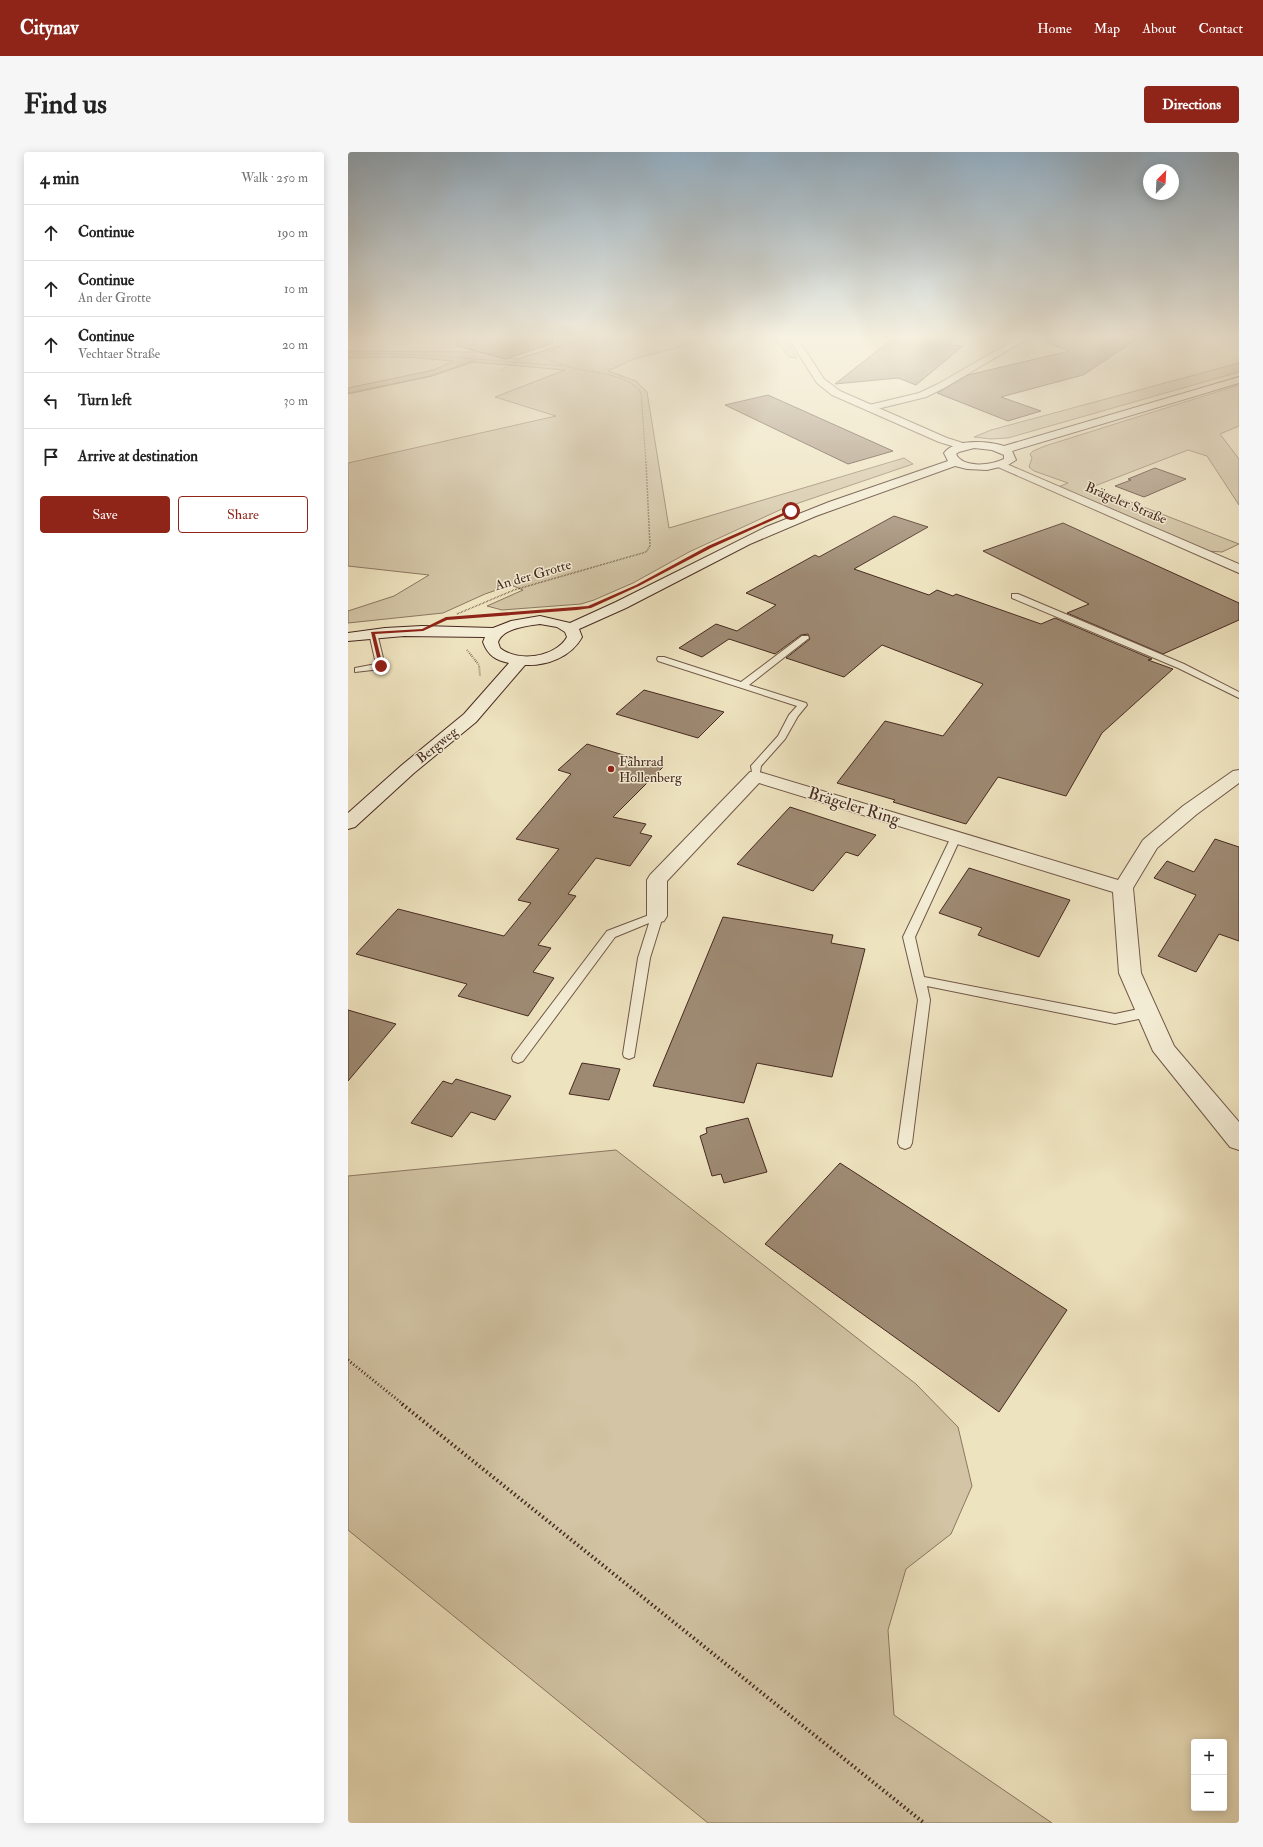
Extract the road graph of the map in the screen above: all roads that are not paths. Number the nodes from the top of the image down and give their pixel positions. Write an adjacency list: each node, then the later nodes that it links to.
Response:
1 (890, 417): 3 (street)
2 (1115, 417): 4 (street)
3 (962, 446): 4 (street); 5 (street)
4 (1004, 450): 6 (street)
5 (955, 462): 6 (street); 9 (street)
6 (1002, 465): 7 (street, Brägeler Straße)
7 (1239, 569)
8 (1015, 596): 18 (lane)
9 (570, 628): 11 (street); 15 (street)
10 (373, 633): 11 (street); 12 (street); 16 (lane)
11 (497, 633): 15 (street)
12 (348, 637)
13 (805, 638): 17 (lane)
14 (661, 659): 17 (lane)
15 (520, 660): 21 (street, Bergweg)
16 (358, 670)
17 (744, 685): 19 (lane)
18 (1239, 695)
19 (756, 776): 22 (street, Brägeler Ring); 24 (street)
20 (1239, 776): 23 (street)
21 (348, 823)
22 (956, 837): 23 (street, Brägeler Ring); 25 (lane)
23 (1123, 888): 26 (street)
24 (657, 916): 27 (lane); 28 (lane)
25 (919, 980): 26 (lane); 30 (lane)
26 (1148, 1012): 29 (street)
27 (629, 1054)
28 (518, 1058)
29 (1239, 1140)
30 (905, 1143)

